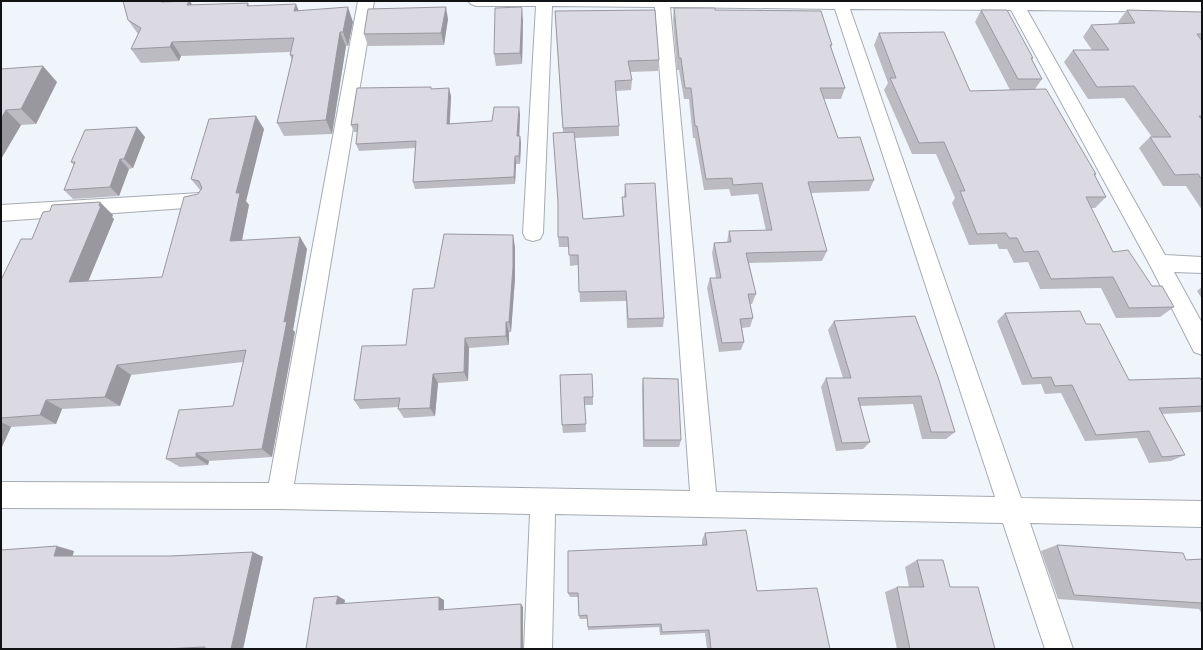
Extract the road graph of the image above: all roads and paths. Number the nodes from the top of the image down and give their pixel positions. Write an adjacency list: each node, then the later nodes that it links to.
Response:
1 (366, 1): 15 (street)
2 (476, 1): 3 (street)
3 (544, 1): 4 (street); 10 (street)
4 (662, 3): 5 (street); 17 (street)
5 (840, 3): 6 (street); 18 (street)
6 (1015, 3): 7 (street); 11 (street)
7 (1202, 7)
8 (200, 200): 9 (street)
9 (1, 213)
10 (533, 233)
11 (1159, 263): 12 (street); 13 (street)
12 (1202, 265)
13 (1202, 345)
14 (1, 495): 15 (street)
15 (279, 496): 16 (street)
16 (543, 502): 17 (street); 20 (street)
17 (704, 505): 18 (street)
18 (1013, 511): 19 (street); 21 (street)
19 (1202, 514)
20 (538, 649)
21 (1059, 649)

